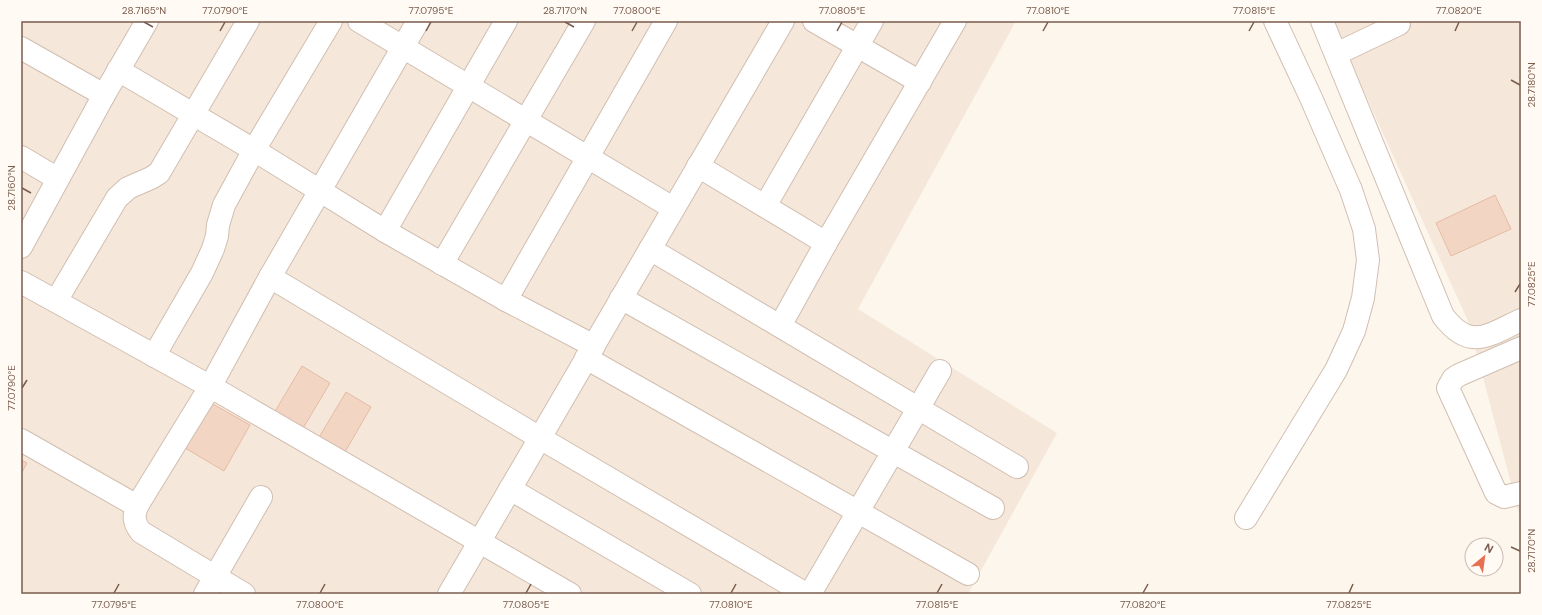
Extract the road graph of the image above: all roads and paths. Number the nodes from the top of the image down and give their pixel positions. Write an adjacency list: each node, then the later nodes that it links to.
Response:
1 (248, 21): 24 (street)
2 (331, 21): 26 (street)
3 (358, 21): 17 (street)
4 (418, 21): 17 (street)
5 (506, 21): 22 (street)
6 (584, 21): 25 (street)
7 (666, 21): 28 (street)
8 (783, 21): 29 (street)
9 (814, 21): 16 (street)
10 (872, 21): 16 (street)
11 (955, 21): 21 (street)
12 (1275, 21): 62 (street)
13 (1322, 21): 19 (street)
14 (144, 22): 20 (street)
15 (1399, 24): 19 (street)
16 (858, 46): 21 (street); 32 (street)
17 (403, 47): 22 (street); 31 (street)
18 (21, 48): 23 (street)
19 (1336, 54): 44 (street)
20 (118, 70): 23 (street); 24 (street)
21 (920, 82): 35 (street)
22 (468, 86): 25 (street); 34 (street)
23 (104, 95): 30 (street)
24 (193, 114): 26 (street); 43 (street)
25 (526, 121): 28 (street); 38 (street)
26 (254, 150): 31 (street); 48 (street)
27 (21, 157): 30 (street)
28 (587, 157): 33 (street); 42 (street)
29 (698, 166): 32 (street); 33 (street)
30 (58, 179): 36 (street)
31 (321, 191): 34 (street); 39 (street)
32 (765, 206): 35 (street)
33 (673, 208): 37 (street)
34 (384, 231): 38 (street)
35 (826, 243): 45 (street)
36 (21, 247)
37 (650, 249): 41 (street); 45 (street)
38 (442, 264): 42 (street)
39 (270, 276): 50 (street); 52 (street)
40 (21, 282): 43 (street)
41 (621, 298): 47 (street); 54 (street)
42 (506, 300): 47 (street)
43 (56, 301): 48 (street)
44 (1521, 320)
45 (780, 326): 51 (street)
46 (1521, 348): 57 (street)
47 (590, 352): 52 (street); 61 (street)
48 (154, 356): 50 (street)
49 (940, 371): 51 (street)
50 (210, 387): 59 (street); 63 (street)
51 (918, 408): 54 (street); 55 (street)
52 (540, 438): 56 (street); 70 (street)
53 (21, 440): 59 (street)
54 (892, 452): 60 (street); 61 (street)
55 (1017, 467)
56 (510, 489): 63 (street); 69 (street)
57 (1521, 493)
58 (261, 497): 65 (street)
59 (137, 506): 65 (street)
60 (993, 508)
61 (858, 512): 64 (street); 71 (street)
62 (1246, 518)
63 (479, 542): 67 (street); 68 (street)
64 (968, 574)
65 (210, 586): 66 (street)
66 (244, 594)
67 (449, 594)
68 (570, 594)
69 (690, 594)
70 (806, 594)
71 (810, 594)

